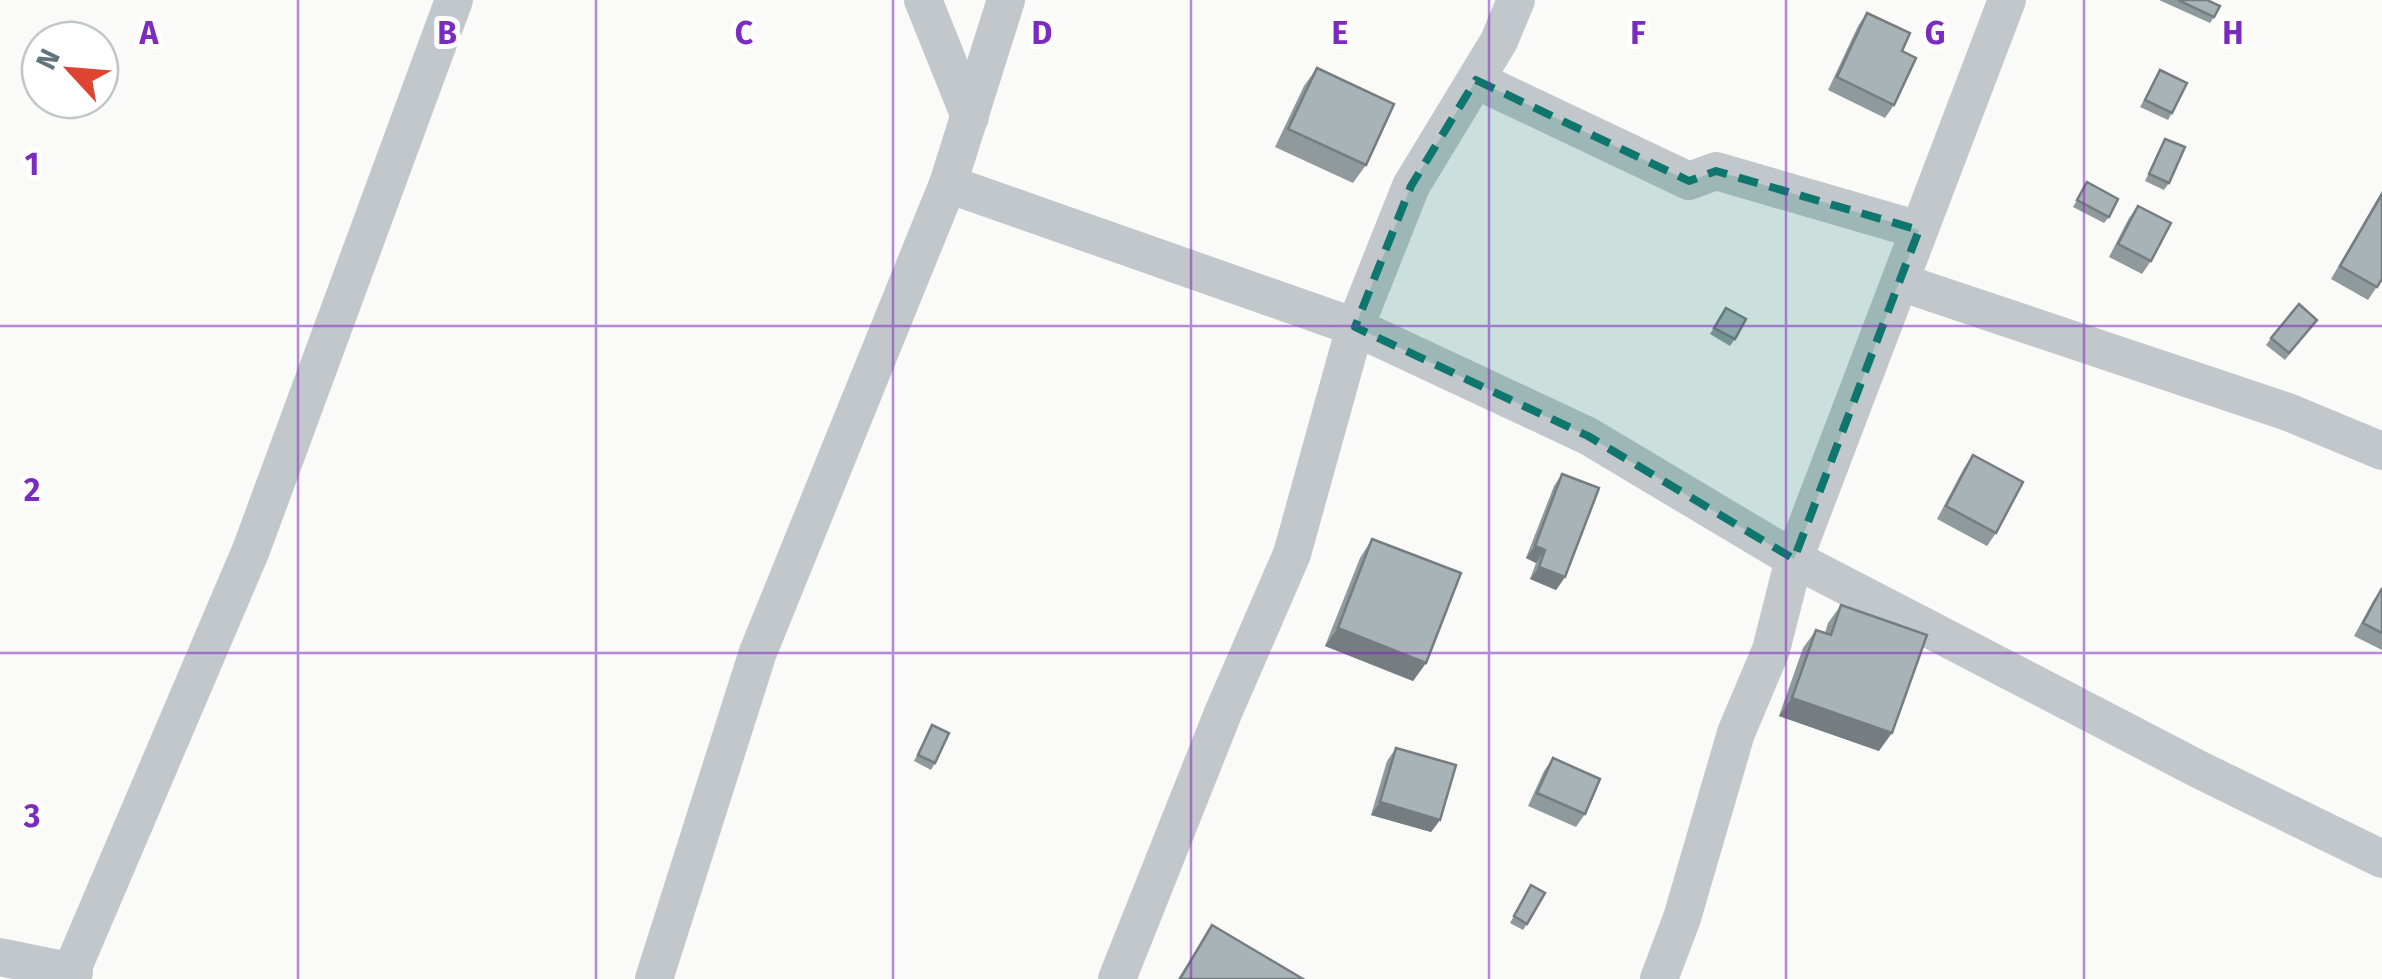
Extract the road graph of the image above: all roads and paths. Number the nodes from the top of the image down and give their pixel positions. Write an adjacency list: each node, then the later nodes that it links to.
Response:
1 (454, 0): 16 (street)
2 (923, 0): 7 (street)
3 (1006, 0): 7 (street)
4 (1516, 0): 6 (street)
5 (2007, 0): 9 (street)
6 (1476, 80): 9 (street); 11 (street)
7 (970, 118): 8 (street)
8 (948, 184): 11 (street); 17 (street)
9 (1919, 230): 10 (street)
10 (1900, 282): 12 (street); 13 (street)
11 (1355, 327): 13 (street); 18 (street)
12 (2382, 450)
13 (1794, 559): 14 (street); 19 (street)
14 (2382, 859)
15 (0, 957): 16 (street)
16 (71, 975)
17 (654, 979)
18 (1118, 979)
19 (1658, 979)

